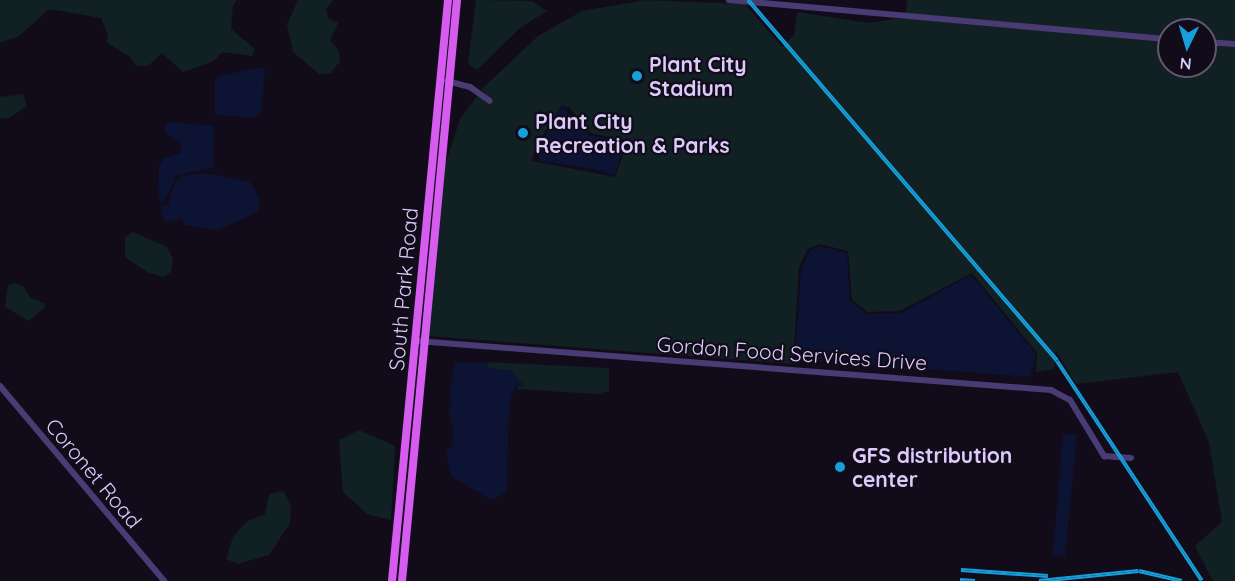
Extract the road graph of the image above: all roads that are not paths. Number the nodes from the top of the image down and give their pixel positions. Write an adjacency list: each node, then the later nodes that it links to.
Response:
1 (448, 0): 8 (main road, South Park Road)
2 (455, 0): 8 (main road, South Park Road)
3 (729, 0): 4 (street)
4 (774, 2): 5 (street)
5 (1157, 38)
6 (1217, 43): 7 (street)
7 (1235, 44)
8 (444, 80): 9 (street); 10 (main road, South Park Road); 10 (main road, South Park Road)
9 (490, 101)
10 (428, 264): 11 (main road, South Park Road)
11 (421, 341): 13 (street, Gordon Food Services Drive); 15 (main road, South Park Road); 16 (main road, South Park Road)
12 (0, 386): 14 (street, Coronet Road)
13 (1131, 458)
14 (164, 581)
15 (392, 581)
16 (402, 581)

